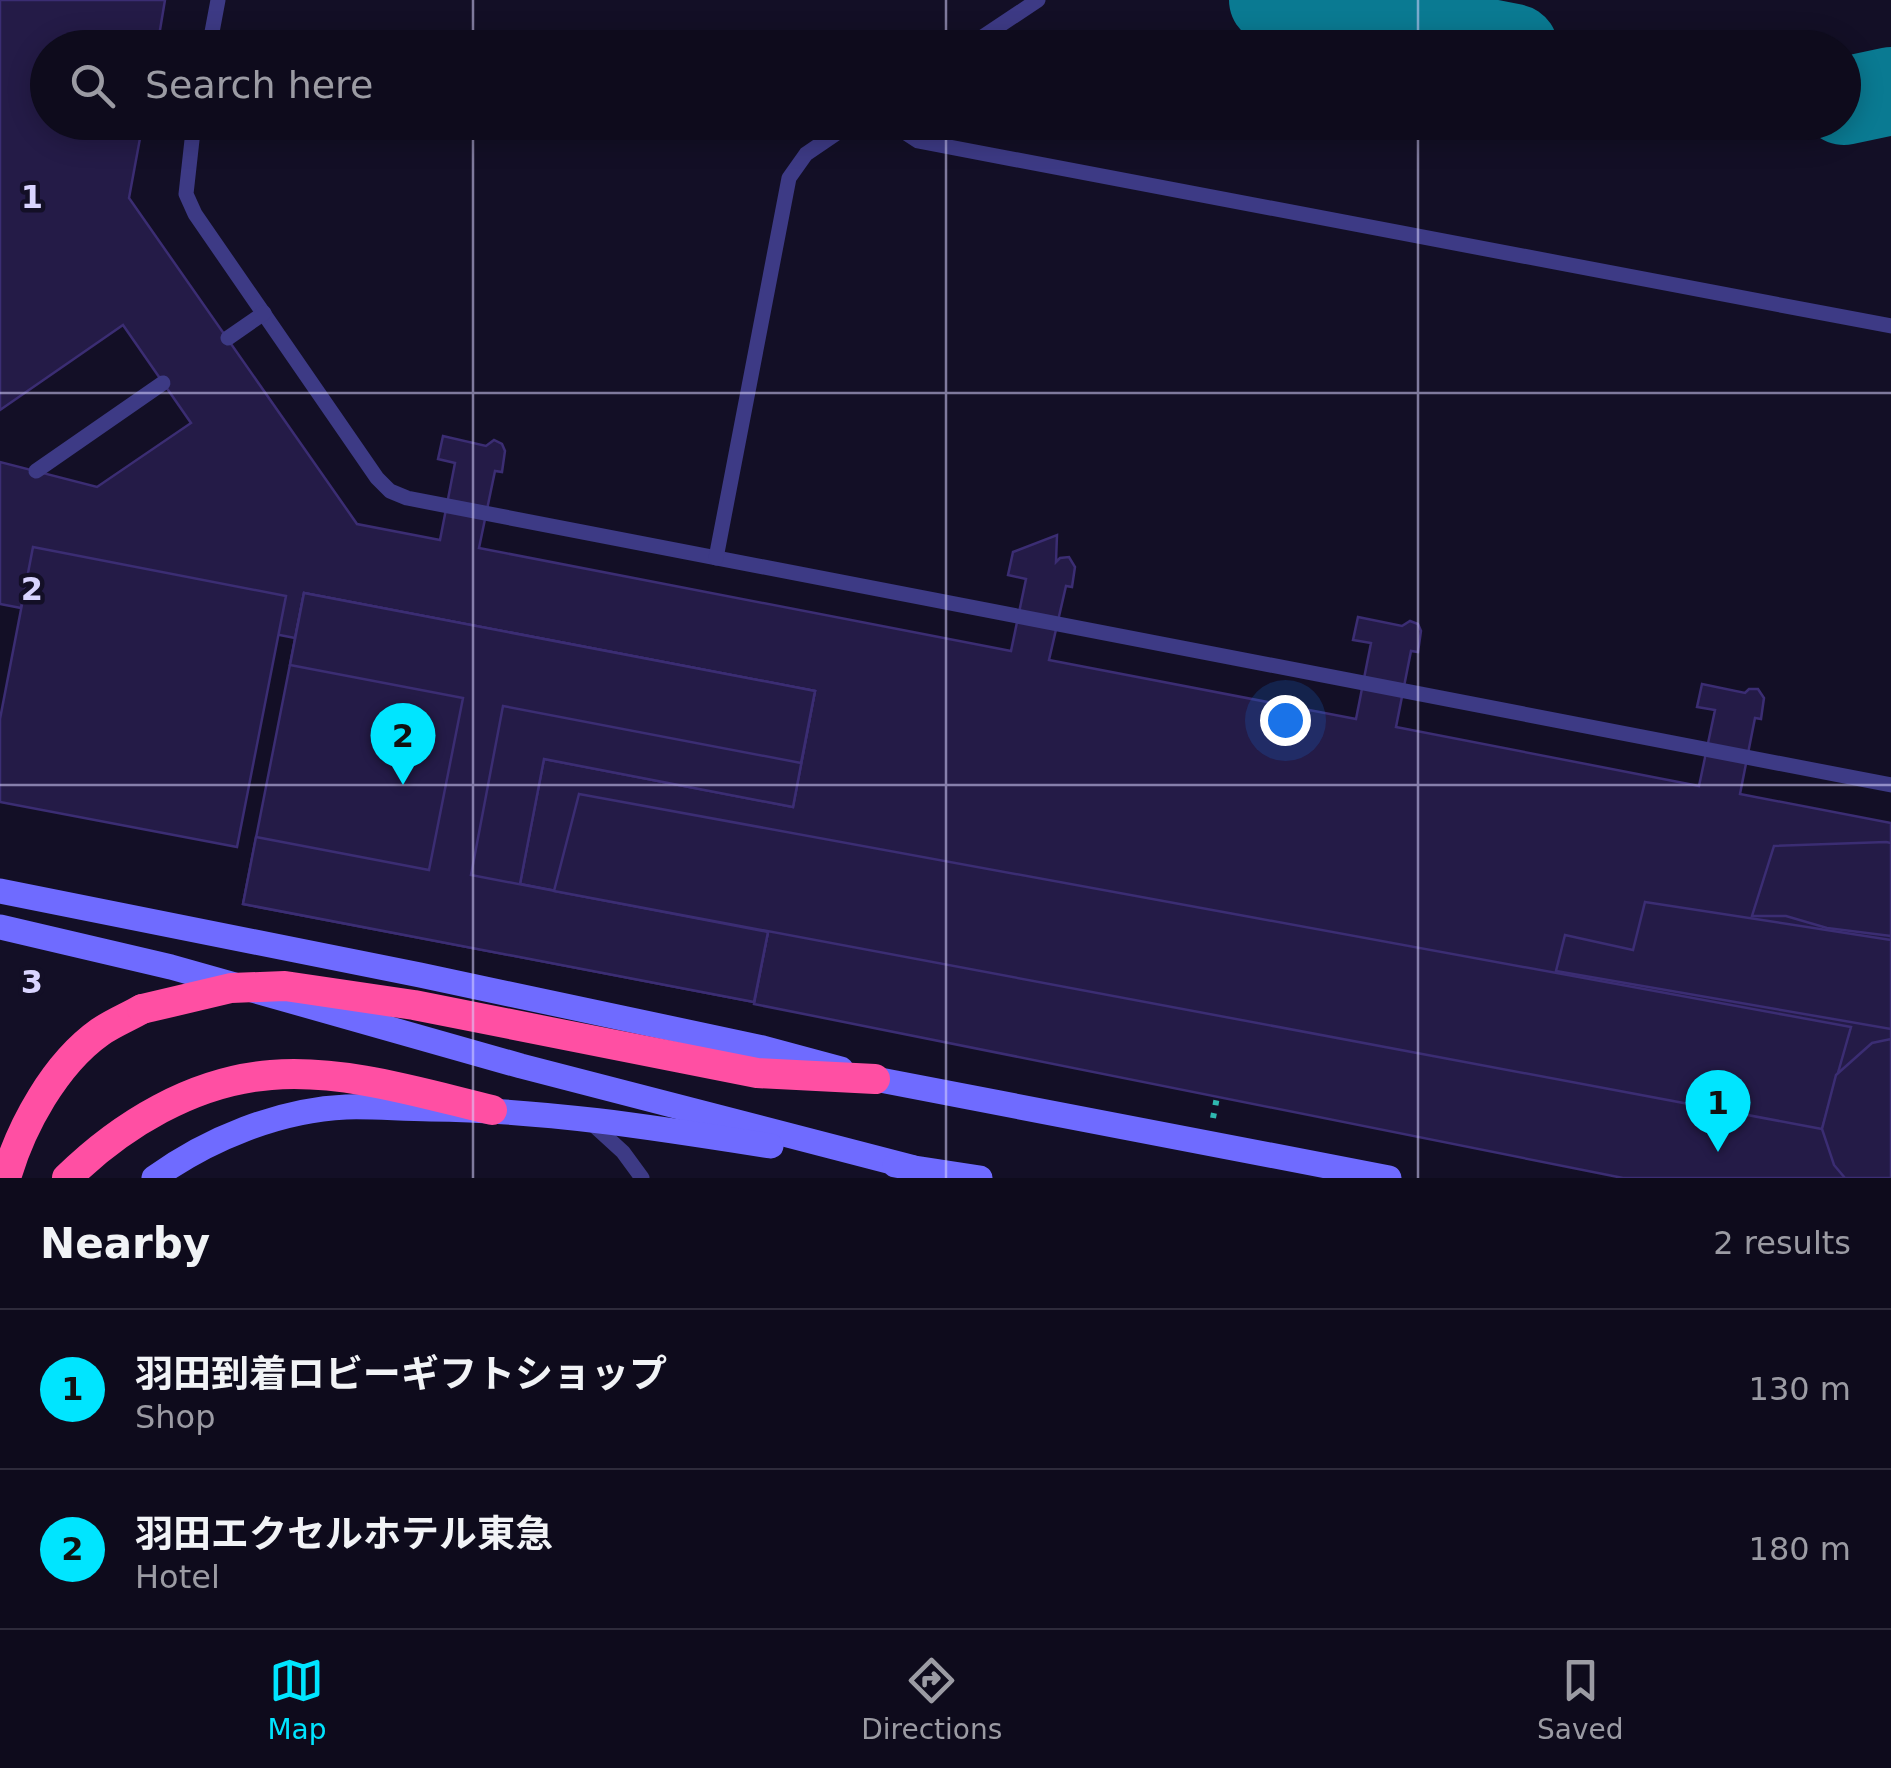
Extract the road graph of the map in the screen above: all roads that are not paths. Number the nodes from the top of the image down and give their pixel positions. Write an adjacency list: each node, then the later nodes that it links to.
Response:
1 (218, 0): 3 (lane)
2 (1038, 0): 4 (lane)
3 (212, 30)
4 (993, 30)
5 (192, 140): 8 (lane)
6 (827, 140): 13 (lane)
7 (916, 140): 9 (lane)
8 (264, 313): 10 (lane); 13 (lane)
9 (1891, 326)
10 (228, 338)
11 (163, 383): 12 (lane)
12 (36, 471)
13 (716, 558): 14 (lane)
14 (1891, 785)
15 (0, 891): 17 (street, bridge)
16 (0, 927): 20 (street)
17 (875, 1078): 22 (highway, bridge); 27 (street, bridge)
18 (492, 1110): 19 (street); 23 (highway); 24 (street)
19 (585, 1117): 20 (street); 25 (lane)
20 (911, 1167): 21 (street)
21 (942, 1174): 26 (street)
22 (6, 1178)
23 (67, 1178)
24 (154, 1178)
25 (642, 1178)
26 (980, 1178)
27 (1389, 1178)

